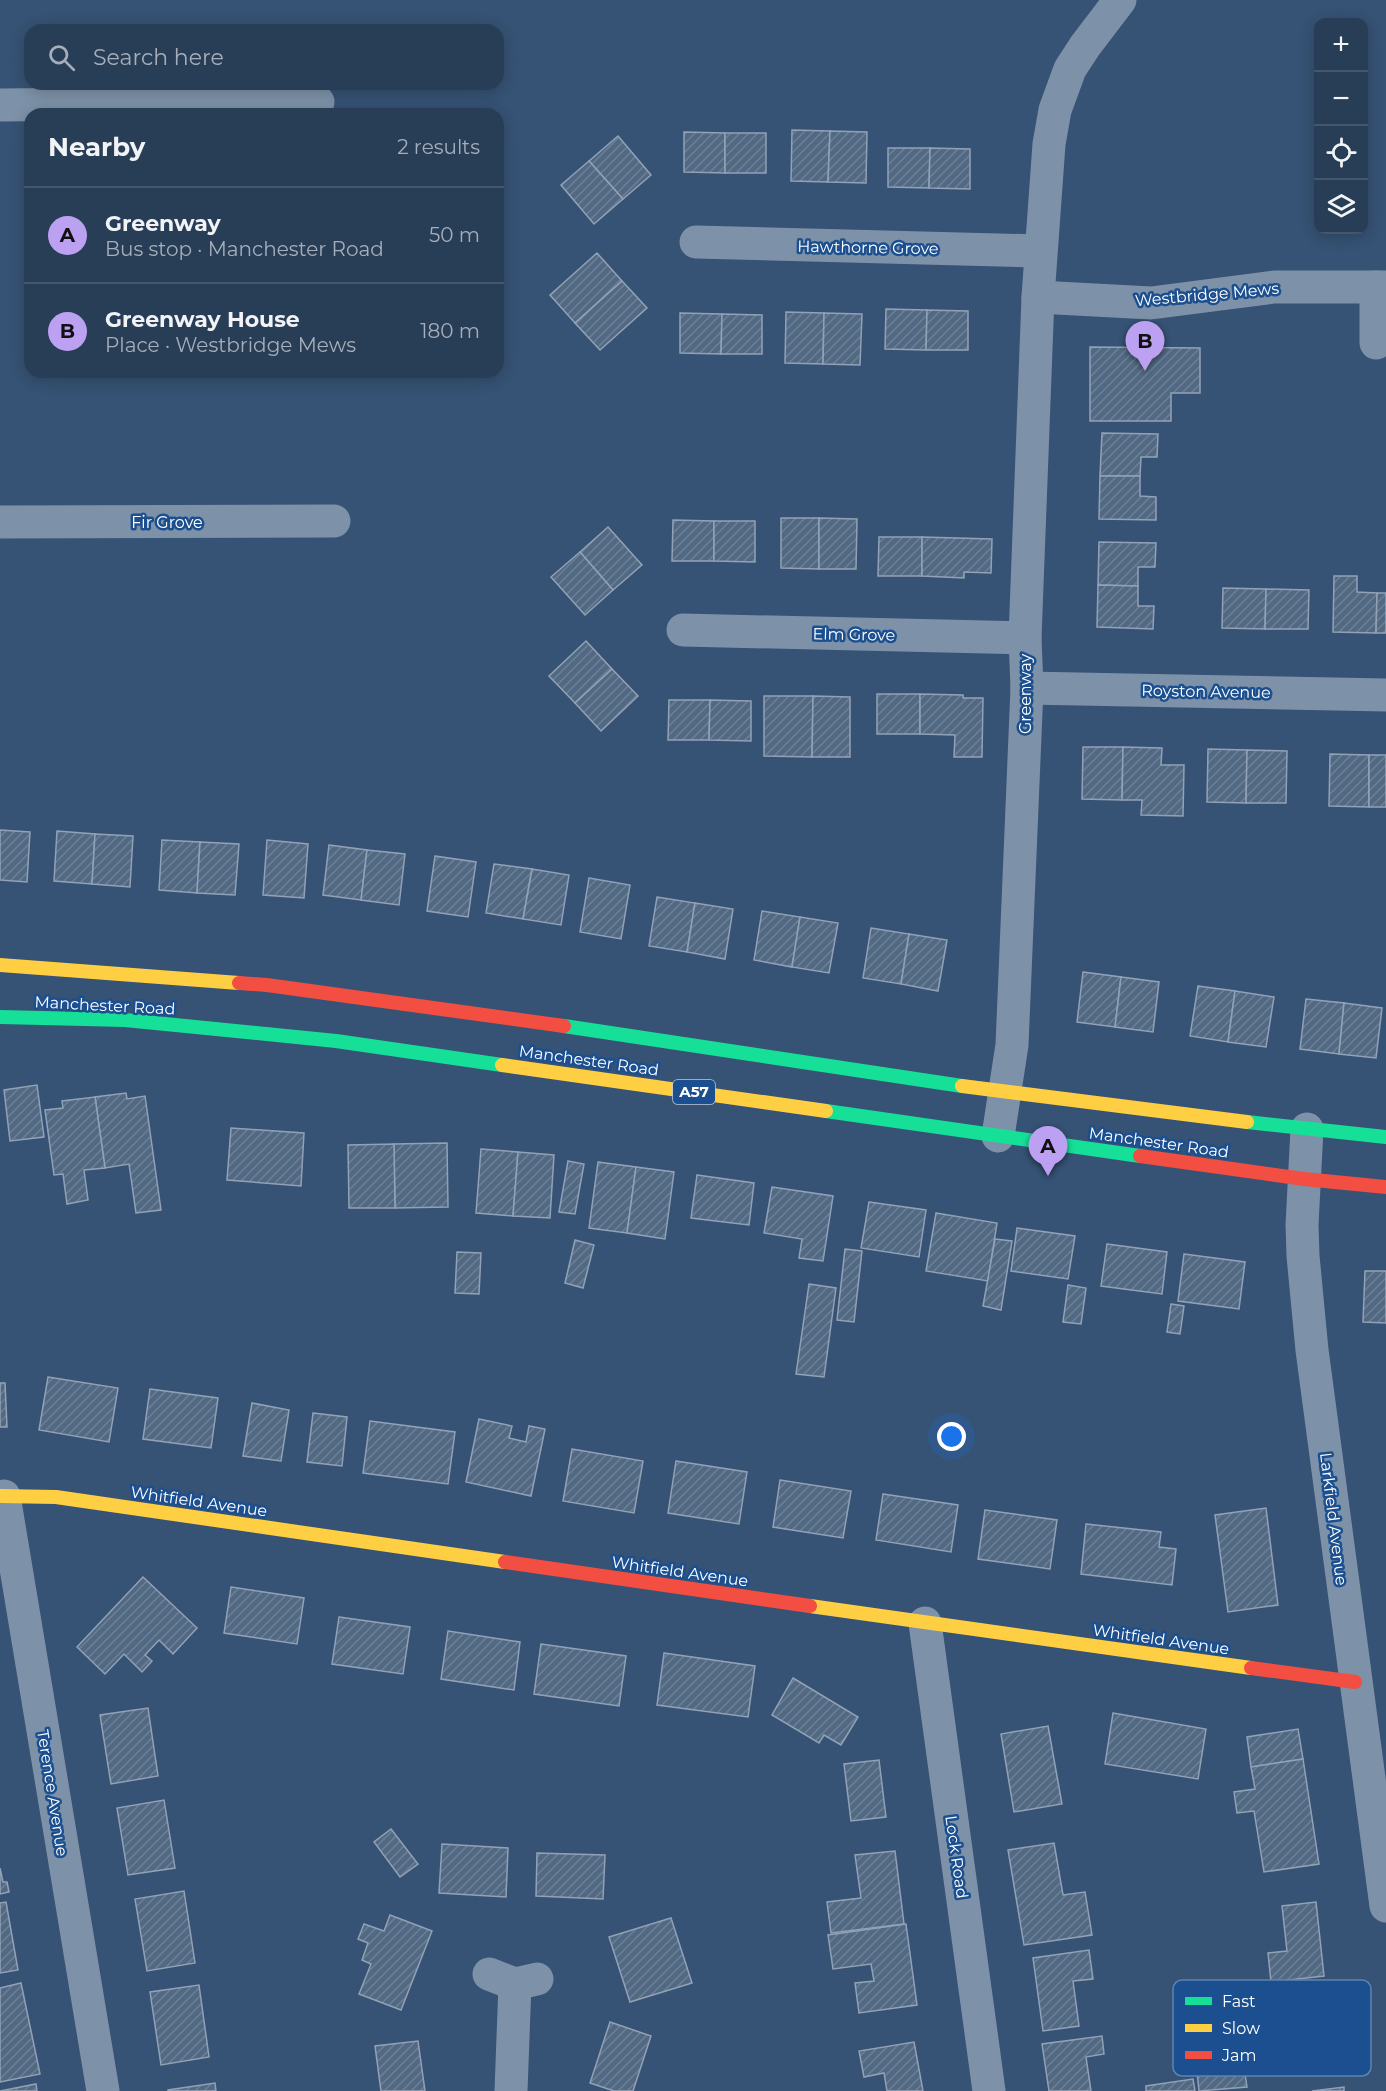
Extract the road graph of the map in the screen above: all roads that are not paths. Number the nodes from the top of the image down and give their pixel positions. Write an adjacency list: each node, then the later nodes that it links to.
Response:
1 (1120, 0): 5 (street, Greenway)
2 (318, 102): 3 (street)
3 (0, 105)
4 (696, 242): 5 (street, Hawthorne Grove)
5 (1040, 251): 7 (street, Greenway)
6 (1381, 287): 7 (street, Westbridge Mews); 8 (street, Westbridge Mews)
7 (1038, 297): 12 (street, Greenway)
8 (1376, 343)
9 (334, 521): 10 (street, Fir Grove)
10 (0, 522)
11 (683, 630): 12 (street, Elm Grove)
12 (1025, 638): 13 (street, Greenway)
13 (1027, 688): 14 (street, Royston Avenue); 17 (street, Greenway)
14 (1386, 695)
15 (0, 965): 17 (main road, Manchester Road)
16 (0, 1017): 19 (main road, Manchester Road / A57)
17 (1006, 1093): 18 (main road, Manchester Road); 19 (street, Greenway)
18 (1307, 1129): 20 (main road, Manchester Road); 21 (street, Larkfield Avenue)
19 (998, 1136): 21 (main road, Manchester Road / A57)
20 (1386, 1137)
21 (1304, 1179): 22 (main road, Manchester Road / A57); 25 (street, Larkfield Avenue)
22 (1386, 1187)
23 (2, 1496): 24 (main road, Whitfield Avenue); 28 (street, Terence Avenue)
24 (925, 1623): 25 (main road, Whitfield Avenue); 30 (street, Lock Road)
25 (1355, 1682): 26 (street, Larkfield Avenue)
26 (1386, 1906)
27 (514, 1979): 29 (street)
28 (103, 2091)
29 (511, 2091)
30 (989, 2091)

